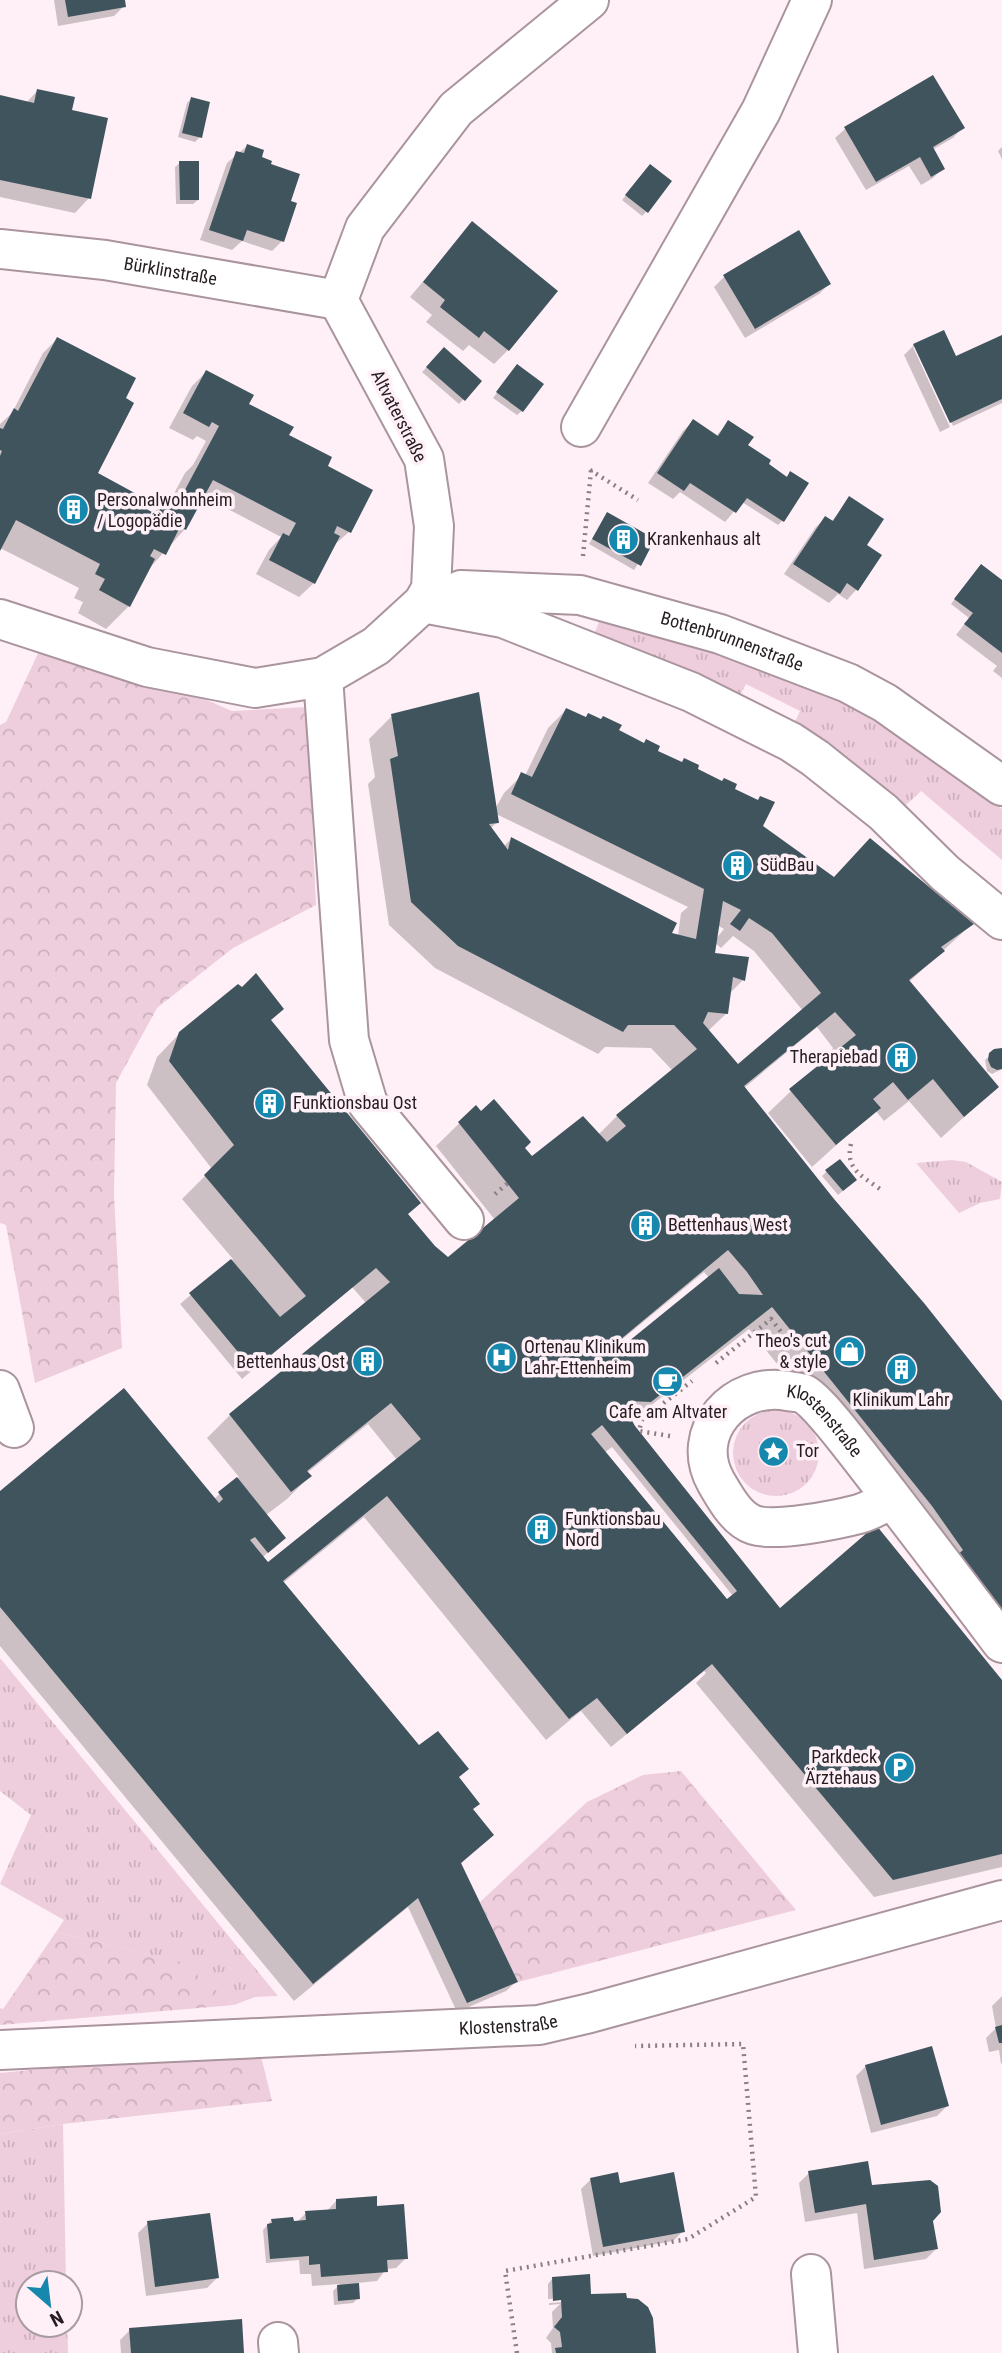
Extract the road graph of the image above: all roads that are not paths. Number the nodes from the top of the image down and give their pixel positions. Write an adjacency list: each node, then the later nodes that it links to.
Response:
1 (589, 0): 4 (street)
2 (812, 0): 5 (street)
3 (0, 249): 4 (street, Bürklinstraße)
4 (338, 300): 6 (street, Altvaterstraße)
5 (581, 428)
6 (427, 596): 8 (street); 9 (street, Bottenbrunnenstraße); 10 (street)
7 (0, 619): 8 (street)
8 (323, 677): 11 (street)
9 (1002, 786)
10 (1002, 920)
11 (464, 1220)
12 (0, 1390): 13 (street)
13 (14, 1428)
14 (892, 1499): 14 (street, Klostenstraße); 15 (street, Klostenstraße)
15 (1002, 1643)
16 (1002, 1899): 17 (street, Klostenstraße)
17 (0, 2050)
18 (811, 2274): 19 (street)
19 (818, 2353)

